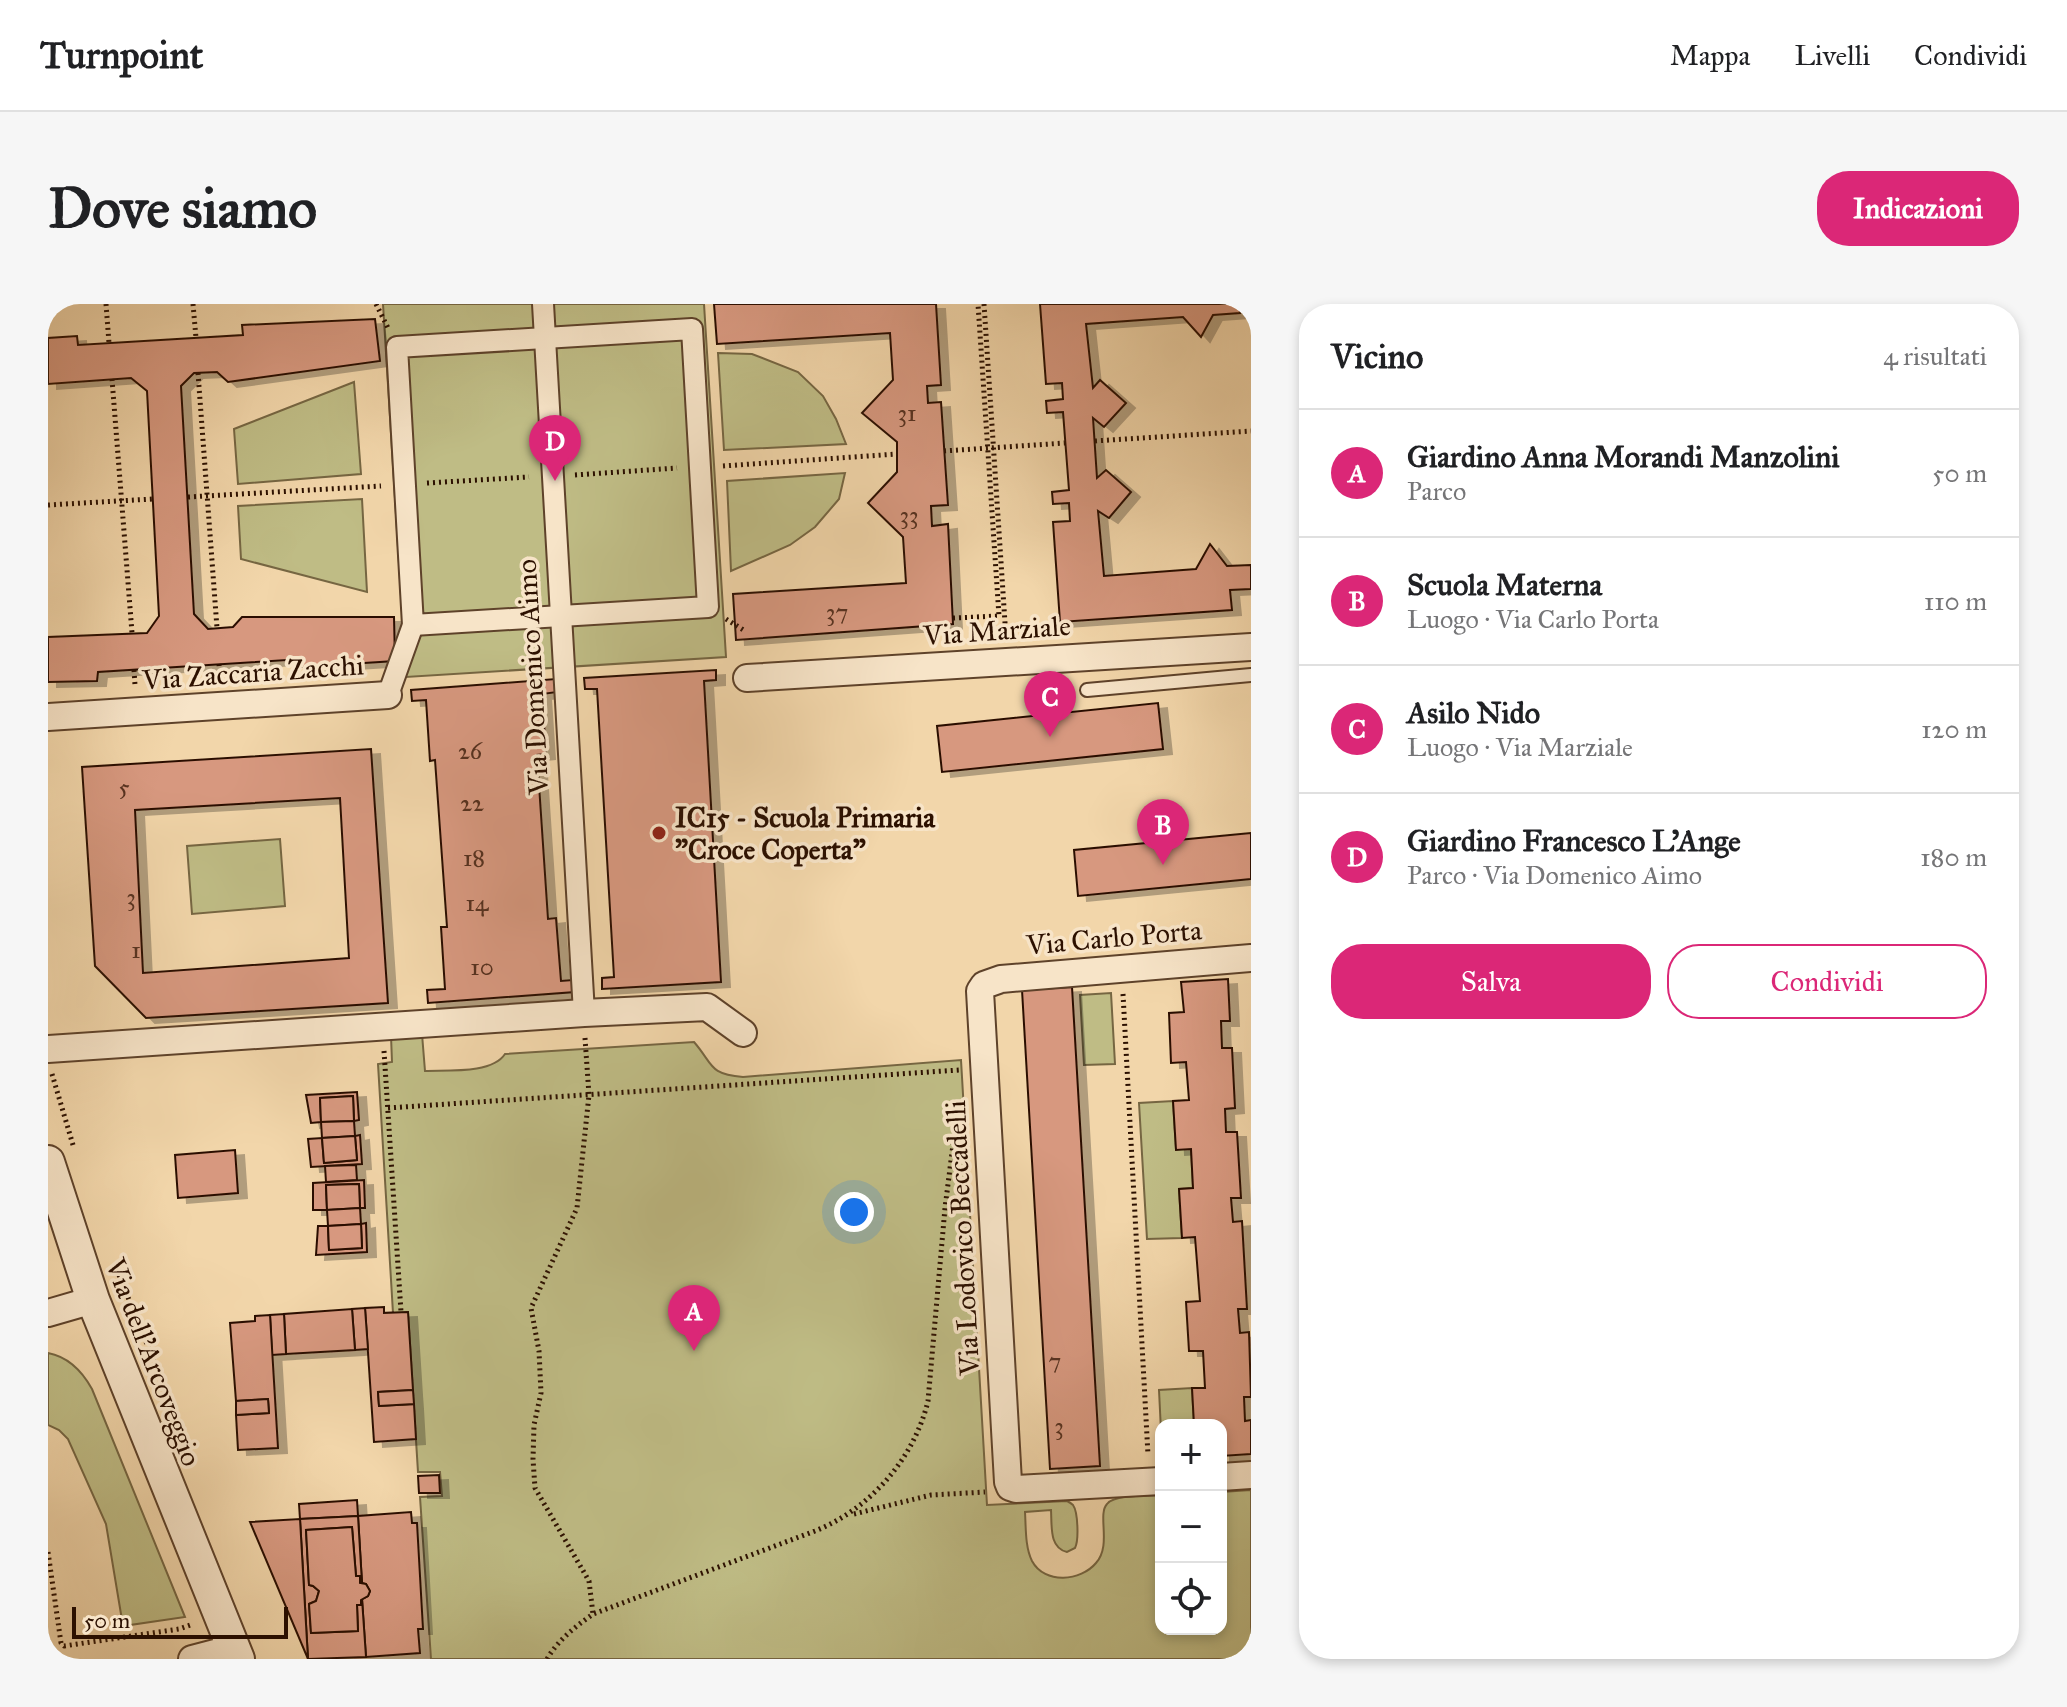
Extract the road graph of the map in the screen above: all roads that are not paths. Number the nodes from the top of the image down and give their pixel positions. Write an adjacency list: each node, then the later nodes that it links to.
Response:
1 (543, 304): 2 (street, Via Domenico Aimo)
2 (545, 338): 3 (street, Via Domenico Aimo); 3 (street); 4 (street)
3 (561, 616): 4 (street); 13 (street, Via Domenico Aimo)
4 (413, 625): 9 (street, Via Zaccaria Zacchi)
5 (1251, 647): 7 (street, Via Marziale)
6 (1251, 675): 8 (lane)
7 (747, 678)
8 (1087, 690)
9 (388, 695): 10 (street, Via Zaccaria Zacchi)
10 (48, 717)
11 (1251, 958): 12 (street, Via Carlo Porta)
12 (984, 985): 19 (street, Via Lodovico Beccadelli)
13 (584, 1013): 14 (street); 15 (street)
14 (743, 1033)
15 (48, 1049)
16 (62, 1157): 17 (street, Via dell'Arcoveggio)
17 (93, 1300): 18 (street); 22 (street, Via dell'Arcoveggio)
18 (48, 1313)
19 (1155, 1474)
20 (1251, 1475): 21 (street)
21 (1227, 1477)
22 (236, 1654): 23 (street)
23 (192, 1659)

